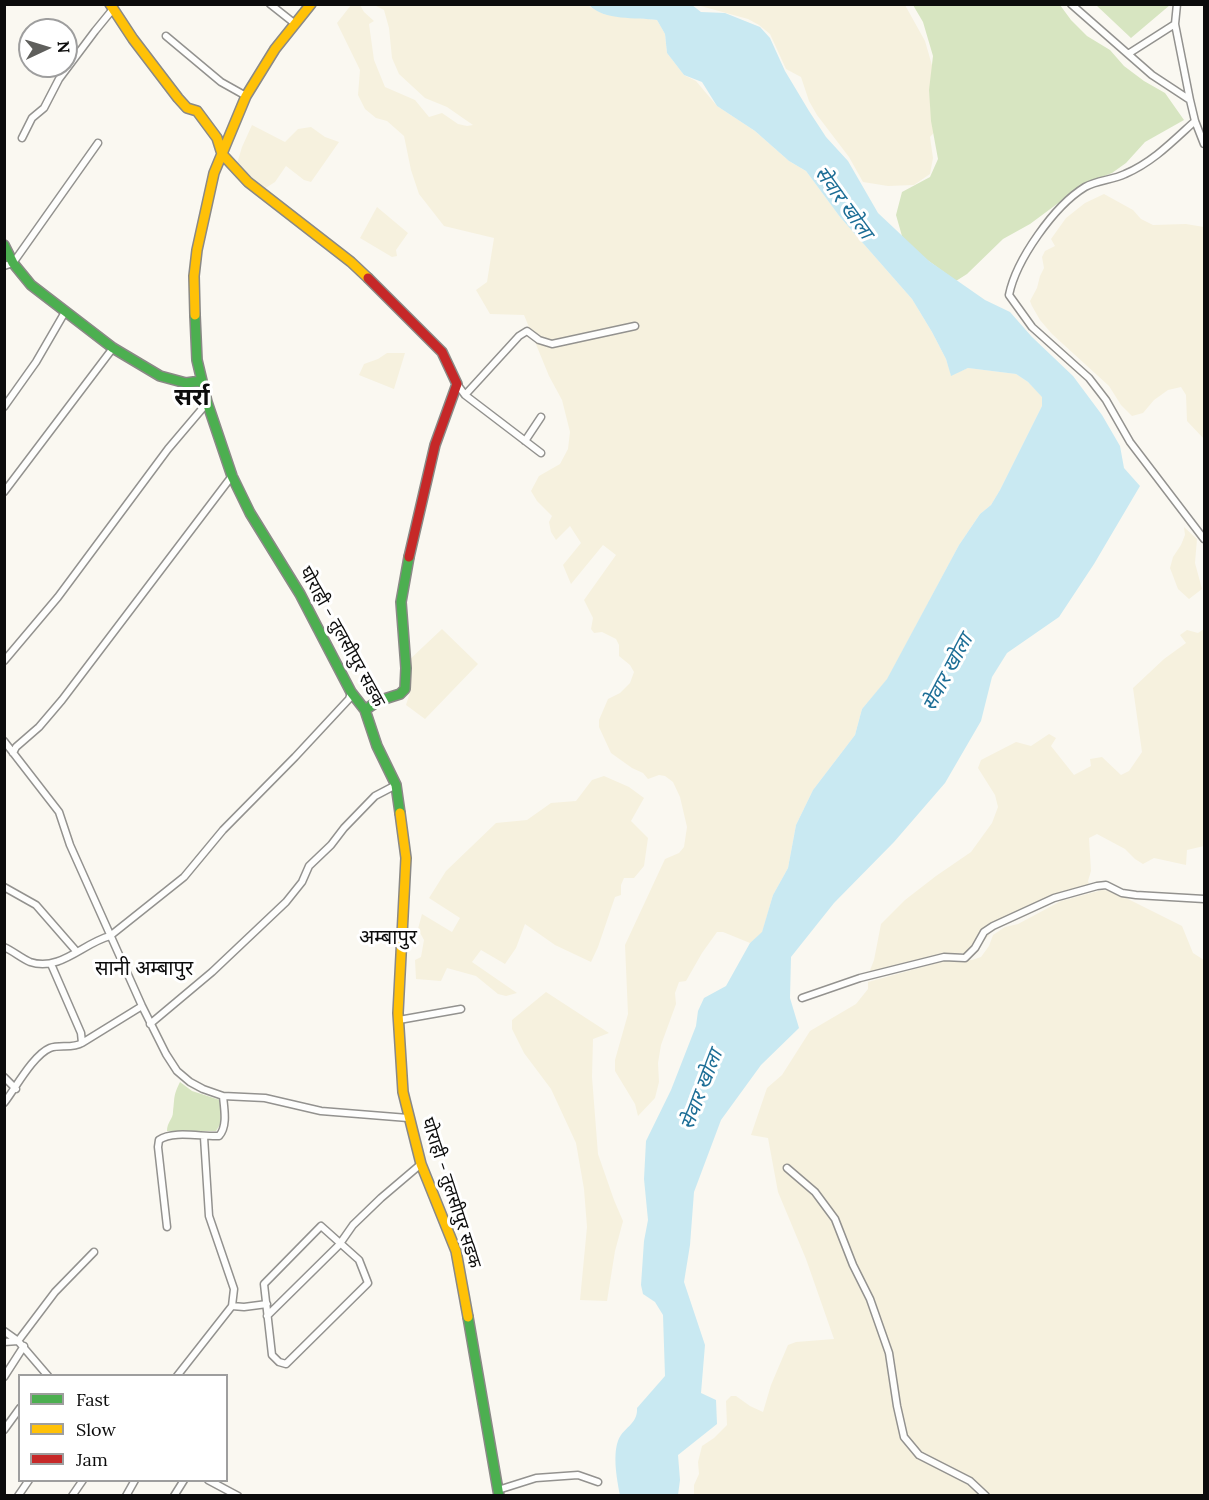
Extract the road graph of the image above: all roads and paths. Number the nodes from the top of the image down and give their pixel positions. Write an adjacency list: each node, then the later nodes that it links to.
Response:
1 (270, 4): 6 (street)
2 (311, 4): 6 (main road, घोराही - तुलसीपुर सडक)
3 (1071, 4): 9 (street)
4 (1177, 4): 7 (street)
5 (112, 7): 13 (street); 16 (main road)
6 (294, 22): 10 (main road, घोराही - तुलसीपुर सडक)
7 (1175, 24): 9 (street); 11 (street)
8 (166, 36): 10 (street)
9 (1128, 54): 11 (street)
10 (246, 96): 16 (main road, घोराही - तुलसीपुर सडक)
11 (1190, 100): 12 (street)
12 (1195, 121): 15 (street); 32 (street)
13 (22, 138)
14 (98, 143): 18 (street)
15 (1204, 144)
16 (222, 154): 22 (main road, घोराही - तुलसीपुर सडक); 23 (main road)
17 (4, 245): 18 (main road)
18 (9, 264): 19 (main road)
19 (65, 312): 21 (main road); 26 (street)
20 (635, 326): 24 (street)
21 (113, 348): 22 (main road); 31 (street)
22 (201, 381): 25 (main road, घोराही - तुलसीपुर सडक)
23 (457, 384): 24 (street); 35 (main road)
24 (465, 395): 28 (street)
25 (207, 402): 30 (main road, घोराही - तुलसीपुर सडक); 33 (street)
26 (4, 407)
27 (541, 417): 28 (street)
28 (525, 441): 29 (street)
29 (541, 453)
30 (232, 476): 34 (main road, घोराही - तुलसीपुर सडक); 37 (street)
31 (4, 492)
32 (1204, 539)
33 (4, 660)
34 (351, 693): 35 (main road, घोराही - तुलसीपुर सडक); 41 (street)
35 (365, 710): 38 (main road, घोराही - तुलसीपुर सडक)
36 (4, 741): 37 (street)
37 (13, 753): 41 (street)
38 (396, 785): 48 (main road, घोराही - तुलसीपुर सडक); 49 (street)
39 (4, 887): 43 (street)
40 (1204, 899): 45 (street)
41 (110, 936): 43 (street); 46 (street)
42 (4, 947): 44 (street)
43 (77, 952): 44 (street)
44 (51, 964): 50 (street)
45 (802, 998)
46 (142, 1006): 49 (street); 50 (street)
47 (461, 1009): 48 (street)
48 (399, 1020): 55 (main road, घोराही - तुलसीपुर सडक)
49 (150, 1024): 53 (street)
50 (82, 1043): 52 (street)
51 (4, 1077): 52 (street)
52 (15, 1089): 54 (street)
53 (223, 1096): 55 (street); 56 (street)
54 (4, 1103)
55 (408, 1118): 57 (main road, घोराही - तुलसीपुर सडक)
56 (204, 1137): 59 (street); 63 (street)
57 (421, 1164): 60 (street); 80 (main road, घोराही - तुलसीपुर सडक)
58 (787, 1168): 86 (street)
59 (167, 1227)
60 (341, 1243): 62 (street); 64 (street); 64 (street)
61 (93, 1252): 66 (street)
62 (267, 1304): 63 (street); 64 (street)
63 (232, 1306): 70 (street)
64 (267, 1316)
65 (4, 1330): 66 (street)
66 (18, 1341): 67 (street); 68 (street)
67 (4, 1342)
68 (24, 1346): 69 (street); 71 (street)
69 (44, 1374)
70 (179, 1374)
71 (4, 1377)
72 (18, 1411): 73 (street)
73 (4, 1430)
74 (27, 1482): 81 (street)
75 (82, 1482): 82 (street)
76 (134, 1482): 83 (street)
77 (183, 1482): 84 (street)
78 (212, 1482): 85 (street)
79 (598, 1482): 80 (street)
80 (498, 1493)
81 (18, 1496)
82 (72, 1496)
83 (126, 1496)
84 (174, 1496)
85 (238, 1496)
86 (986, 1496)

